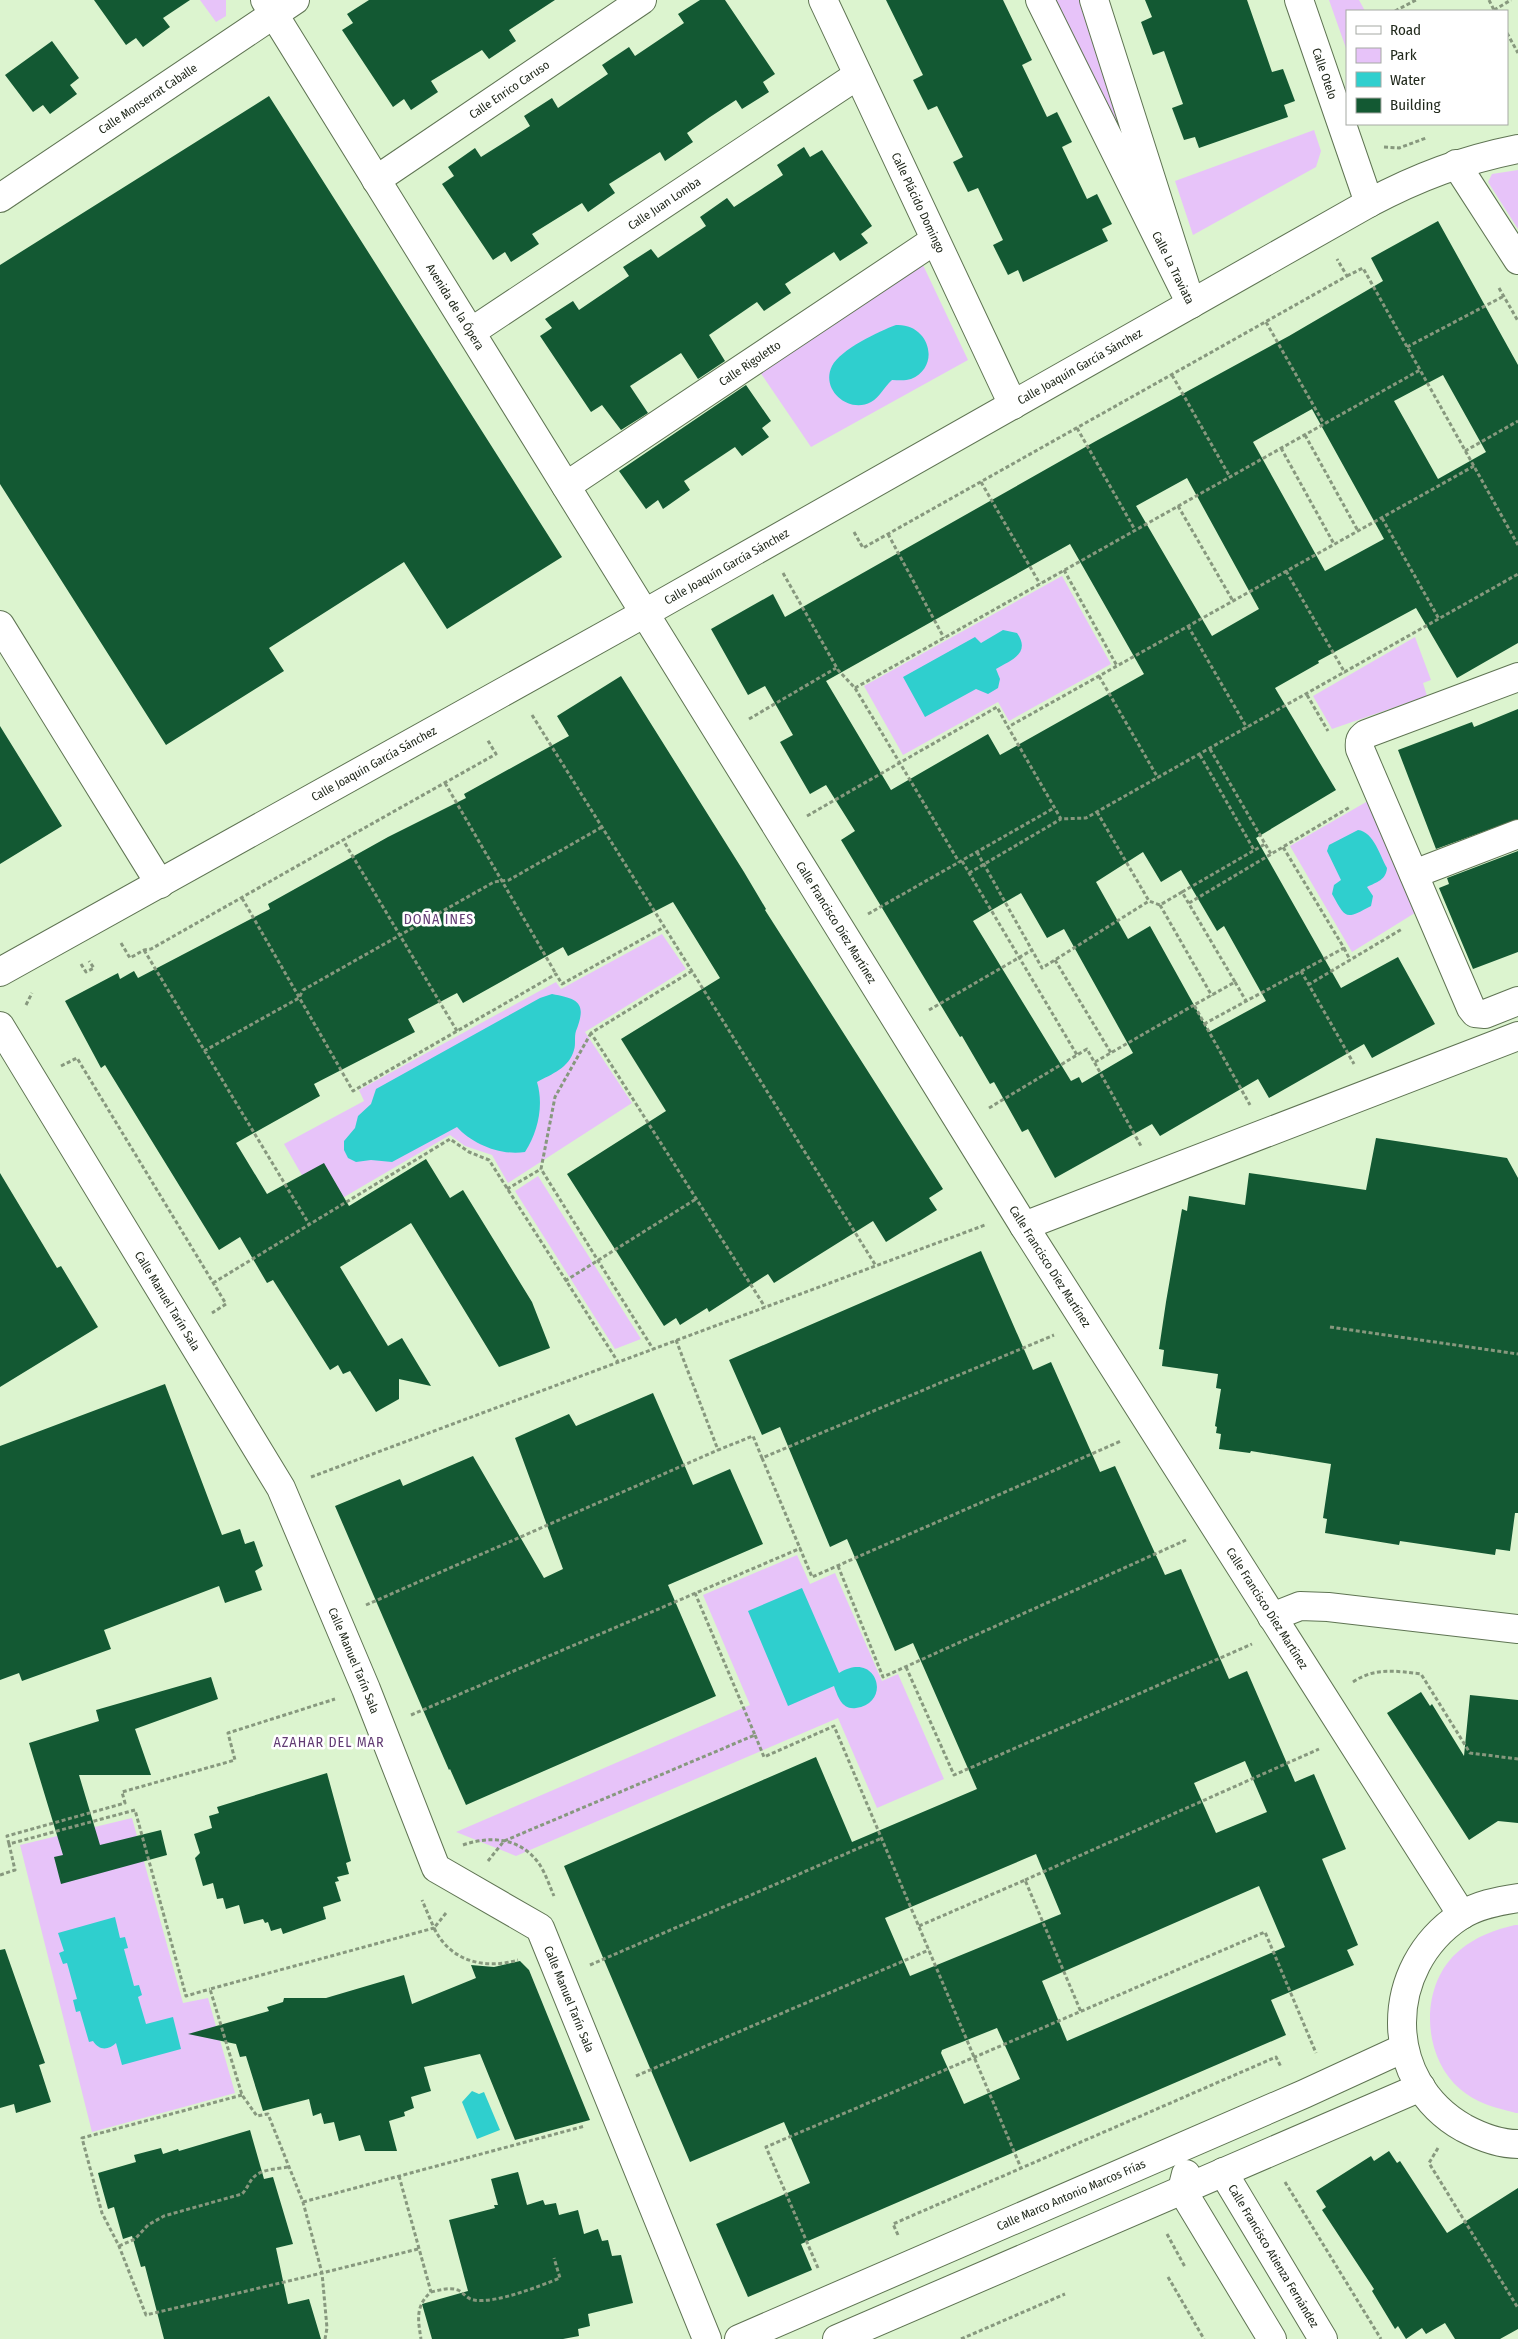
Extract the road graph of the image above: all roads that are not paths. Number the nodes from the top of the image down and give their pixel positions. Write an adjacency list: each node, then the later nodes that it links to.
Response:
1 (642, 0): 10 (street, Calle Enrico Caruso)
2 (823, 0): 7 (street, Calle Plácido Domingo)
3 (1040, 0): 15 (street, Calle La Traviata)
4 (1094, 0): 15 (street, Calle La Traviata)
5 (1299, 0): 12 (street, Calle Otelo)
6 (278, 5): 10 (street, Avenida de la Ópera); 11 (street, Calle Monserrat Caballe)
7 (858, 75): 13 (street, Calle Plácido Domingo); 16 (street, Calle Juan Lomba)
8 (1518, 149): 9 (street, Calle Joaquín García Sánchez)
9 (1456, 164): 12 (street, Calle Joaquín García Sánchez); 14 (street)
10 (376, 180): 16 (street, Avenida de la Ópera)
11 (0, 198)
12 (1369, 202): 15 (street, Calle Joaquín García Sánchez)
13 (935, 240): 17 (street, Calle Plácido Domingo); 18 (street, Calle Rigoletto)
14 (1518, 260)
15 (1191, 304): 17 (street, Calle Joaquín García Sánchez)
16 (471, 332): 18 (street, Avenida de la Ópera)
17 (1013, 405): 19 (street, Calle Joaquín García Sánchez)
18 (566, 486): 19 (street, Avenida de la Ópera)
19 (645, 613): 24 (street, Calle Joaquín García Sánchez); 29 (street, Calle Francisco Díez Martínez)
20 (0, 625): 24 (street)
21 (1518, 677): 23 (street)
22 (1518, 834): 23 (street)
23 (1414, 874): 26 (street)
24 (160, 884): 25 (street, Calle Joaquín García Sánchez)
25 (0, 972)
26 (1518, 1001)
27 (0, 1026): 40 (street, Calle Manuel Tarín Sala)
28 (1518, 1036): 29 (street)
29 (1024, 1226): 30 (street, Calle Francisco Díez Martínez)
30 (1272, 1617): 31 (street); 33 (street, Calle Francisco Díez Martínez)
31 (1518, 1629)
32 (1518, 1898): 33 (street)
33 (1462, 1915): 34 (street)
34 (1404, 2048): 35 (street); 36 (street, Calle Marco Antonio Marcos Frías)
35 (1421, 2087): 37 (street); 38 (street)
36 (1194, 2142): 39 (street); 41 (street, Calle Marco Antonio Marcos Frías)
37 (1518, 2144)
38 (1223, 2172): 39 (street); 44 (street, Calle Francisco Atienza Fernández)
39 (1182, 2190): 42 (street); 43 (street)
40 (707, 2339)
41 (739, 2339)
42 (837, 2339)
43 (1272, 2339)
44 (1324, 2339)

